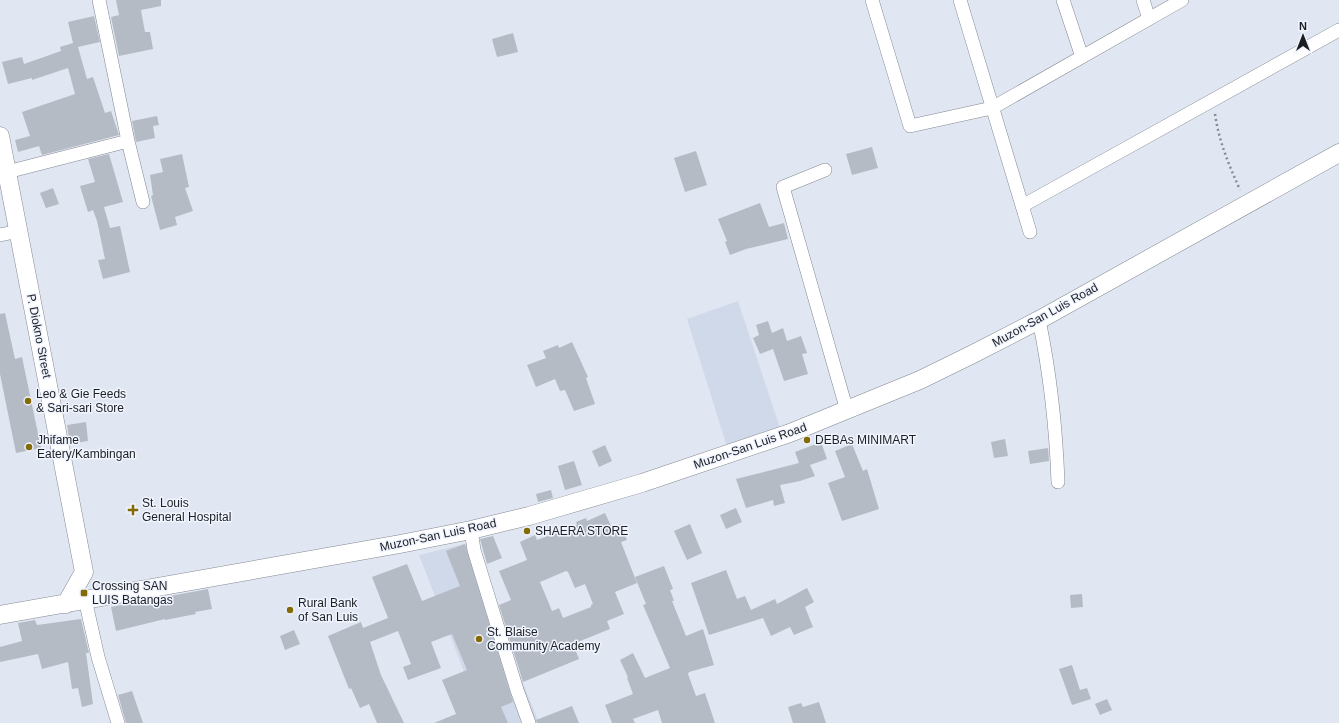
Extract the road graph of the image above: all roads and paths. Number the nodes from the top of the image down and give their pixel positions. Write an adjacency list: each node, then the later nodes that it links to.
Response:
1 (99, 0): 13 (street)
2 (872, 0): 11 (street)
3 (960, 0): 11 (street)
4 (1062, 0): 9 (street)
5 (1143, 0): 7 (street)
6 (1182, 0): 7 (street)
7 (1149, 19): 9 (street)
8 (1339, 30): 10 (street)
9 (1082, 56): 11 (street)
10 (1213, 100): 18 (path); 19 (street)
11 (992, 108): 19 (street)
12 (0, 136): 16 (main road, P. Diokno Street)
13 (128, 141): 16 (street); 17 (street)
14 (1339, 153): 18 (main road, Muzon-San Luis Road)
15 (825, 170): 24 (street)
16 (7, 172): 20 (main road, P. Diokno Street)
17 (143, 202)
18 (1246, 204): 23 (main road, Muzon-San Luis Road)
19 (1022, 206): 21 (street)
20 (19, 231): 22 (street); 27 (main road, P. Diokno Street)
21 (1030, 232)
22 (0, 235)
23 (1039, 320): 24 (main road, Muzon-San Luis Road); 25 (street)
24 (846, 411): 26 (main road, Muzon-San Luis Road)
25 (1058, 482)
26 (471, 530): 28 (main road, Muzon-San Luis Road); 33 (street)
27 (84, 572): 28 (main road); 30 (main road)
28 (108, 594): 29 (main road)
29 (85, 599): 30 (main road); 32 (street)
30 (66, 604): 31 (main road)
31 (0, 615)
32 (118, 723)
33 (529, 723)

